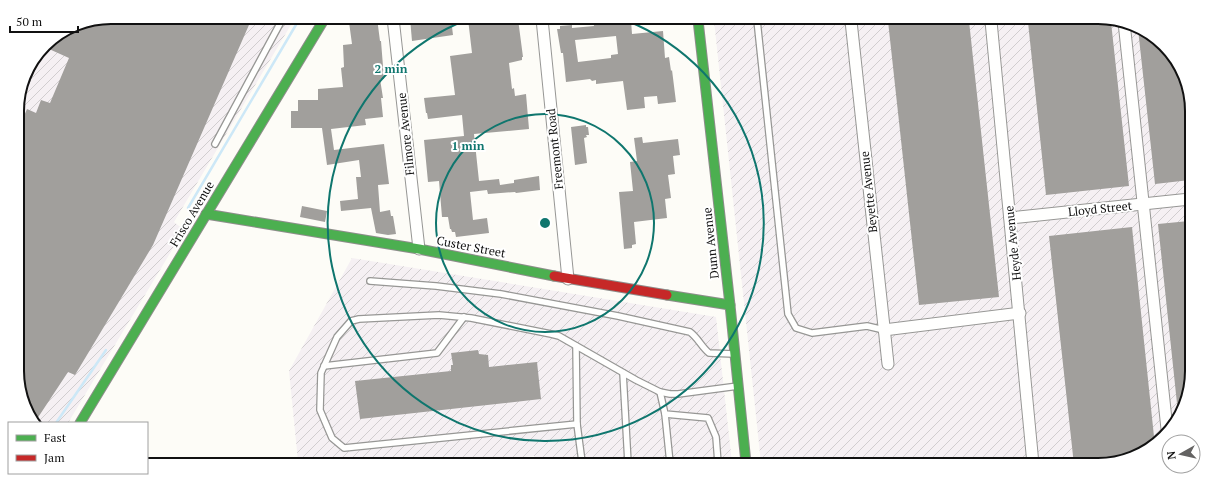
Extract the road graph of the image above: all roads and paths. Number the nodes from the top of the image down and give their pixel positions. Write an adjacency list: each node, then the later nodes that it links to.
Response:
1 (280, 24): 10 (lane)
2 (321, 24): 13 (street, Frisco Avenue)
3 (394, 24): 15 (street, Filmore Avenue)
4 (542, 24): 16 (street, Freemont Road)
5 (698, 24): 18 (street, Dunn Avenue)
6 (757, 24): 21 (lane)
7 (851, 24): 21 (street, Beyette Avenue)
8 (991, 24): 14 (street, Heyde Avenue)
9 (1125, 29): 12 (street)
10 (215, 144)
11 (1185, 200): 12 (street, Lloyd Street)
12 (1143, 204): 14 (street, Lloyd Street); 32 (street)
13 (206, 214): 15 (street, Custer Street); 30 (street, Frisco Avenue)
14 (1010, 218): 19 (street, Heyde Avenue)
15 (419, 249): 16 (street, Custer Street)
16 (568, 279): 18 (street, Custer Street)
17 (370, 281): 23 (lane)
18 (730, 306): 23 (street, Dunn Avenue)
19 (1020, 313): 21 (street); 38 (street, Heyde Avenue)
20 (464, 317): 22 (lane); 25 (lane); 25 (lane)
21 (884, 330): 24 (street, Beyette Avenue)
22 (576, 346): 26 (lane); 31 (lane)
23 (735, 354): 27 (street, Dunn Avenue)
24 (888, 364)
25 (324, 366): 31 (lane)
26 (623, 373): 28 (lane); 34 (lane)
27 (738, 386): 28 (lane); 37 (street, Dunn Avenue)
28 (660, 392): 29 (lane)
29 (665, 414): 35 (lane); 36 (lane)
30 (81, 422)
31 (577, 424): 33 (lane)
32 (1167, 425)
33 (581, 458)
34 (628, 458)
35 (669, 458)
36 (718, 458)
37 (745, 458)
38 (1033, 458)

